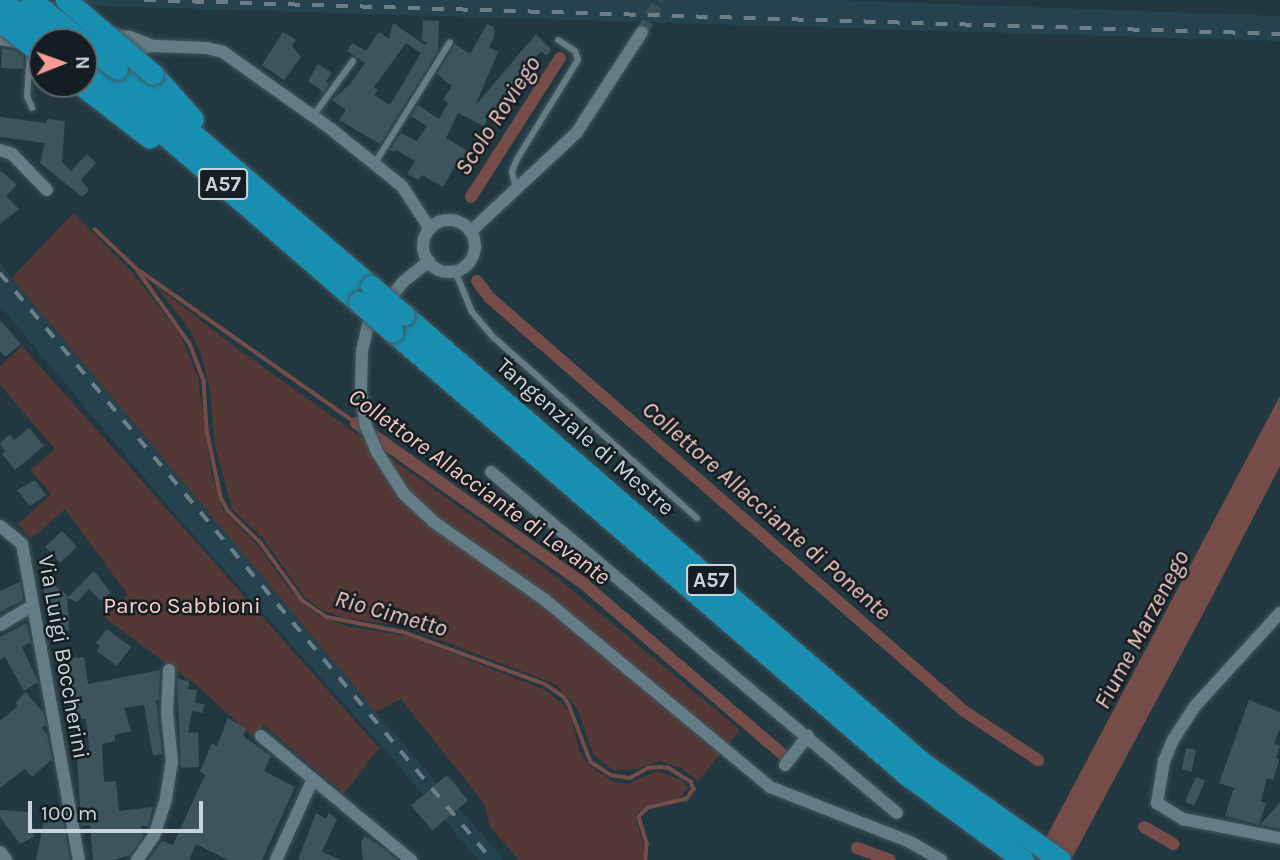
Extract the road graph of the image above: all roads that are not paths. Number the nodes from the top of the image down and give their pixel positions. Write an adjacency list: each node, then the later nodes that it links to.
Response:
1 (1, 0): 5 (highway, bridge)
2 (31, 0): 6 (highway, Tangenziale di Mestre / A57, bridge)
3 (66, 0): 24 (highway, A57, bridge)
4 (0, 22): 10 (highway, bridge)
5 (37, 28)
6 (56, 28)
7 (0, 30): 14 (street)
8 (642, 32): 26 (street)
9 (0, 40): 13 (street)
10 (28, 40)
11 (558, 40): 26 (lane)
12 (450, 42): 23 (lane)
13 (28, 45)
14 (155, 46): 15 (street); 21 (street)
15 (98, 56)
16 (353, 61): 21 (lane)
17 (98, 63): 24 (highway, Tangenziale di Mestre / A57, bridge)
18 (98, 71): 31 (highway, Tangenziale di Mestre / A57)
19 (28, 98): 20 (lane)
20 (32, 108)
21 (313, 116): 23 (street)
22 (0, 150): 25 (street)
23 (375, 163): 27 (street)
24 (241, 173): 31 (highway, Tangenziale di Mestre / A57)
25 (47, 190)
26 (516, 192): 28 (street)
27 (430, 229): 28 (street); 29 (street)
28 (471, 231): 30 (street)
29 (429, 261): 30 (street); 52 (street)
30 (455, 271): 33 (lane)
31 (365, 294): 45 (highway, Tangenziale di Mestre / A57, bridge)
32 (491, 472): 40 (street)
33 (697, 517)
34 (0, 527): 48 (street, Via Luigi Boccherini)
35 (27, 609): 37 (street)
36 (1280, 613): 44 (street)
37 (0, 625)
38 (169, 670): 49 (street)
39 (261, 736): 42 (street)
40 (808, 736): 41 (street); 43 (street)
41 (785, 765)
42 (312, 781): 50 (street); 51 (street)
43 (897, 813)
44 (1280, 838)
45 (1020, 850): 53 (highway, Tangenziale di Mestre / A57)
46 (0, 853): 47 (street)
47 (5, 860)
48 (79, 860)
49 (137, 860)
50 (276, 860)
51 (411, 860)
52 (941, 860)
53 (1060, 860)

